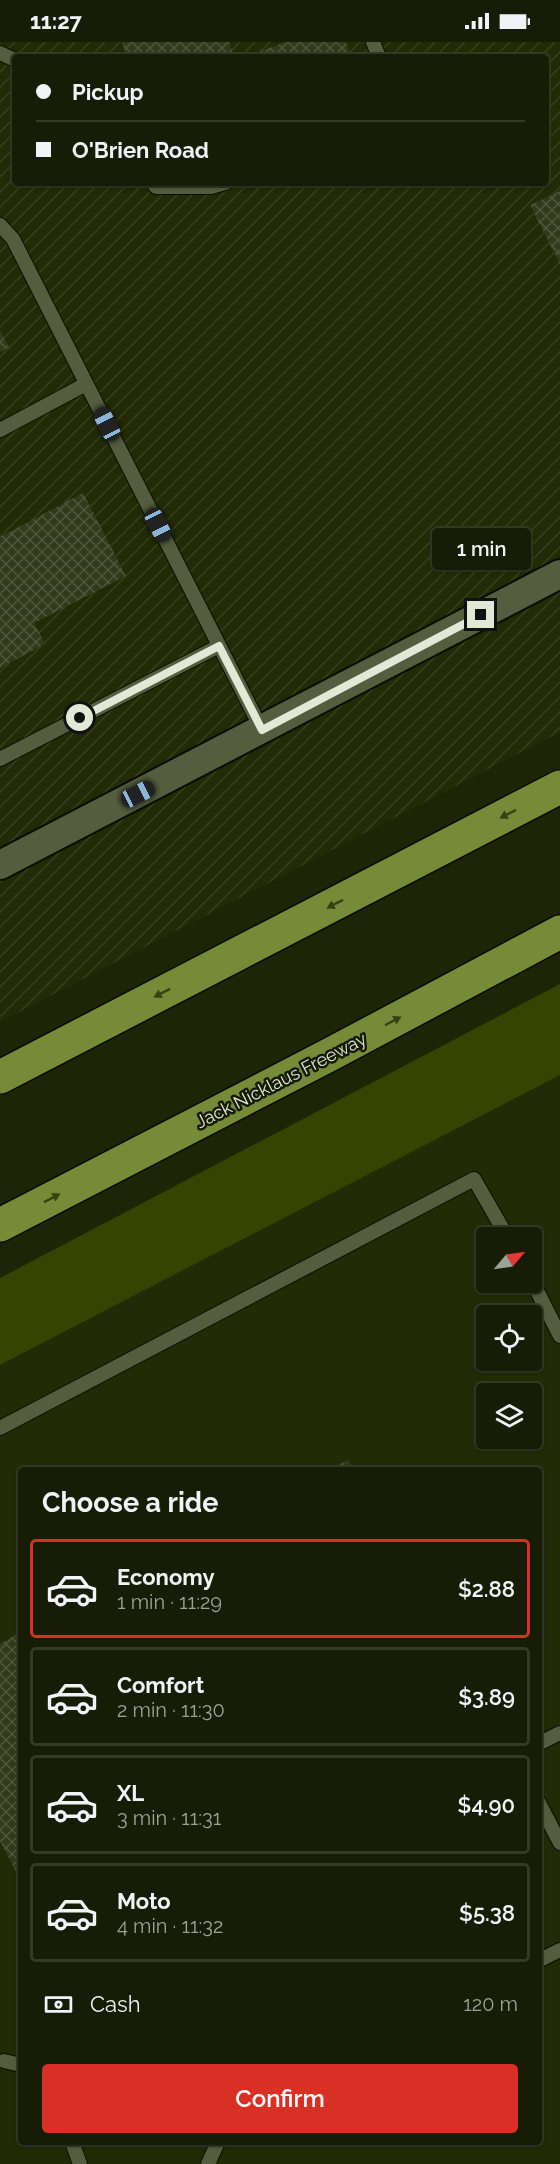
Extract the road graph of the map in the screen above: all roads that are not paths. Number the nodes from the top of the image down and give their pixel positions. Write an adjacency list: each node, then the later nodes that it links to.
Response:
1 (155, 186): 2 (lane)
2 (214, 186)
3 (0, 225): 4 (lane)
4 (86, 384): 5 (lane); 7 (lane)
5 (0, 430)
6 (560, 574): 8 (street)
7 (219, 646): 8 (lane); 9 (lane)
8 (262, 730): 11 (street)
9 (0, 759)
10 (560, 787): 13 (highway, one-way to 13)
11 (0, 865)
12 (560, 932): 14 (highway, Jack Nicklaus Freeway, one-way to 12)
13 (0, 1077)
14 (0, 1225)
15 (502, 1227): 18 (lane)
16 (538, 1293): 17 (lane)
17 (560, 1335)
18 (0, 1428)
19 (560, 1733): 20 (lane)
20 (542, 1742)
21 (542, 1809): 22 (lane)
22 (560, 1843)
23 (560, 1950): 24 (lane)
24 (542, 1959)
25 (4, 2061): 26 (lane)
26 (18, 2064)
27 (73, 2145): 29 (lane)
28 (217, 2145): 30 (lane)
29 (81, 2164)
30 (208, 2164)

